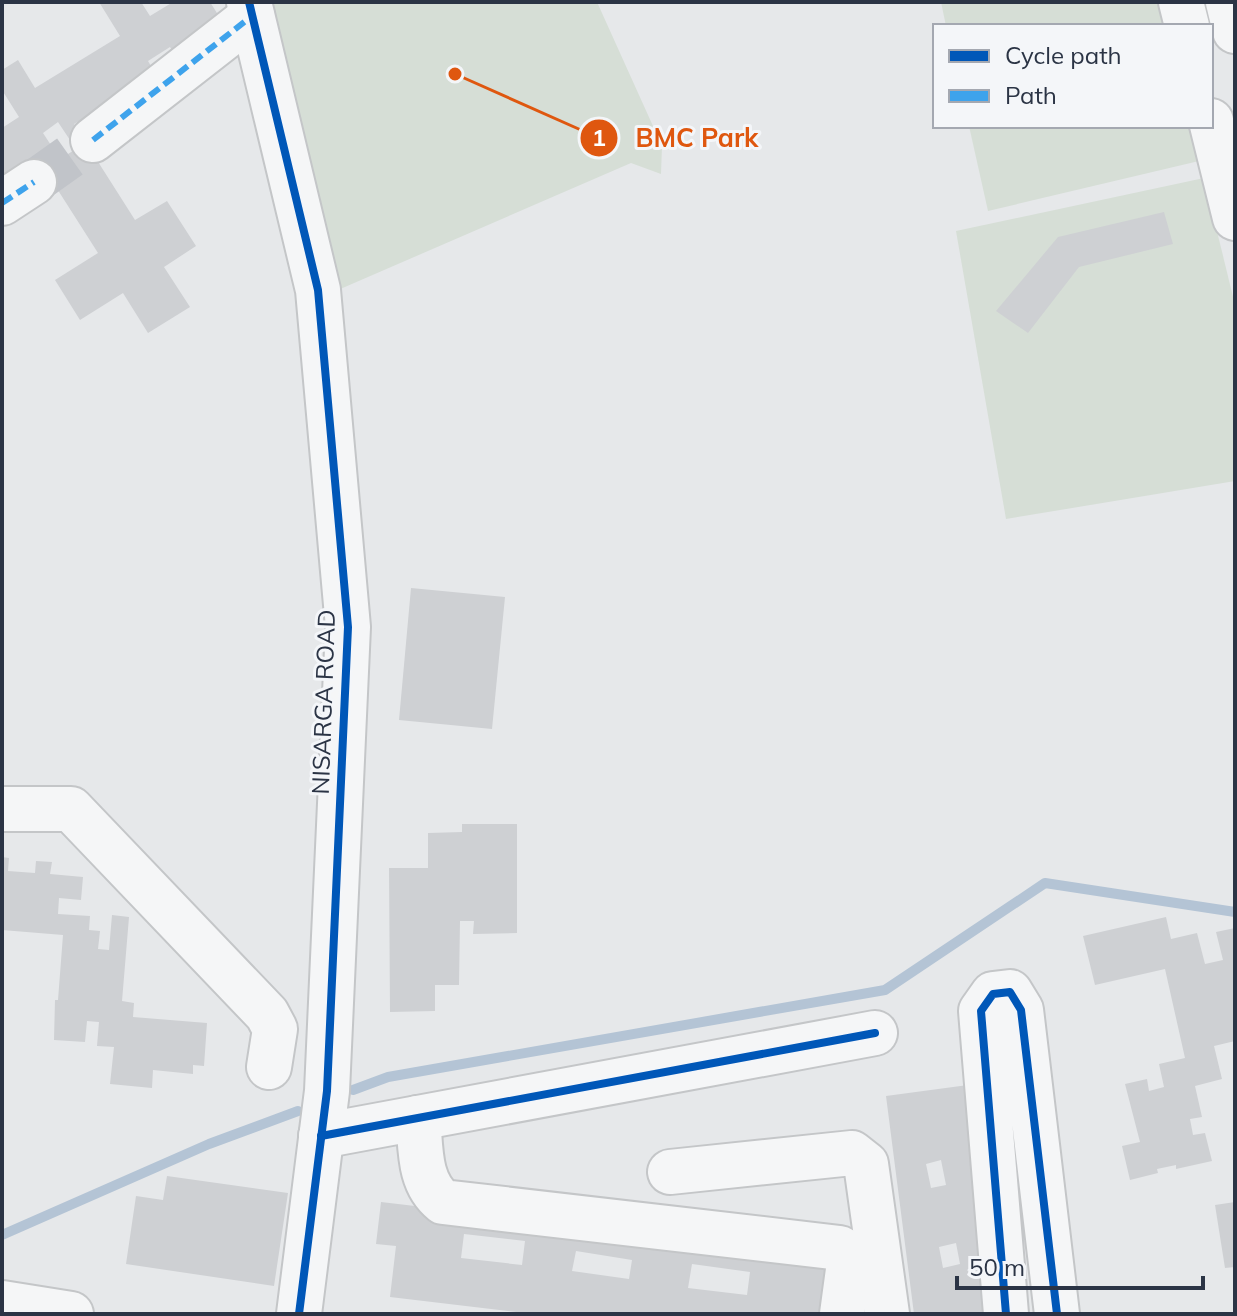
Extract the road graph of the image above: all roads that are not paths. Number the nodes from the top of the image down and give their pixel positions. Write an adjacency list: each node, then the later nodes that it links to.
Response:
1 (1181, 2): 4 (street)
2 (1228, 2): 5 (street)
3 (250, 9): 7 (street); 13 (street, NISARGA ROAD)
4 (1186, 24)
5 (1235, 31)
6 (1213, 128): 8 (street)
7 (93, 140)
8 (1235, 218)
9 (2, 809): 11 (street)
10 (875, 1033): 12 (street)
11 (269, 1067)
12 (418, 1118): 13 (street); 18 (street)
13 (321, 1136): 17 (street, NISARGA ROAD)
14 (670, 1172): 19 (street)
15 (2, 1303): 16 (street)
16 (71, 1314)
17 (299, 1314)
18 (842, 1314)
19 (887, 1314)
20 (1006, 1314): 21 (street)
21 (1057, 1314)

